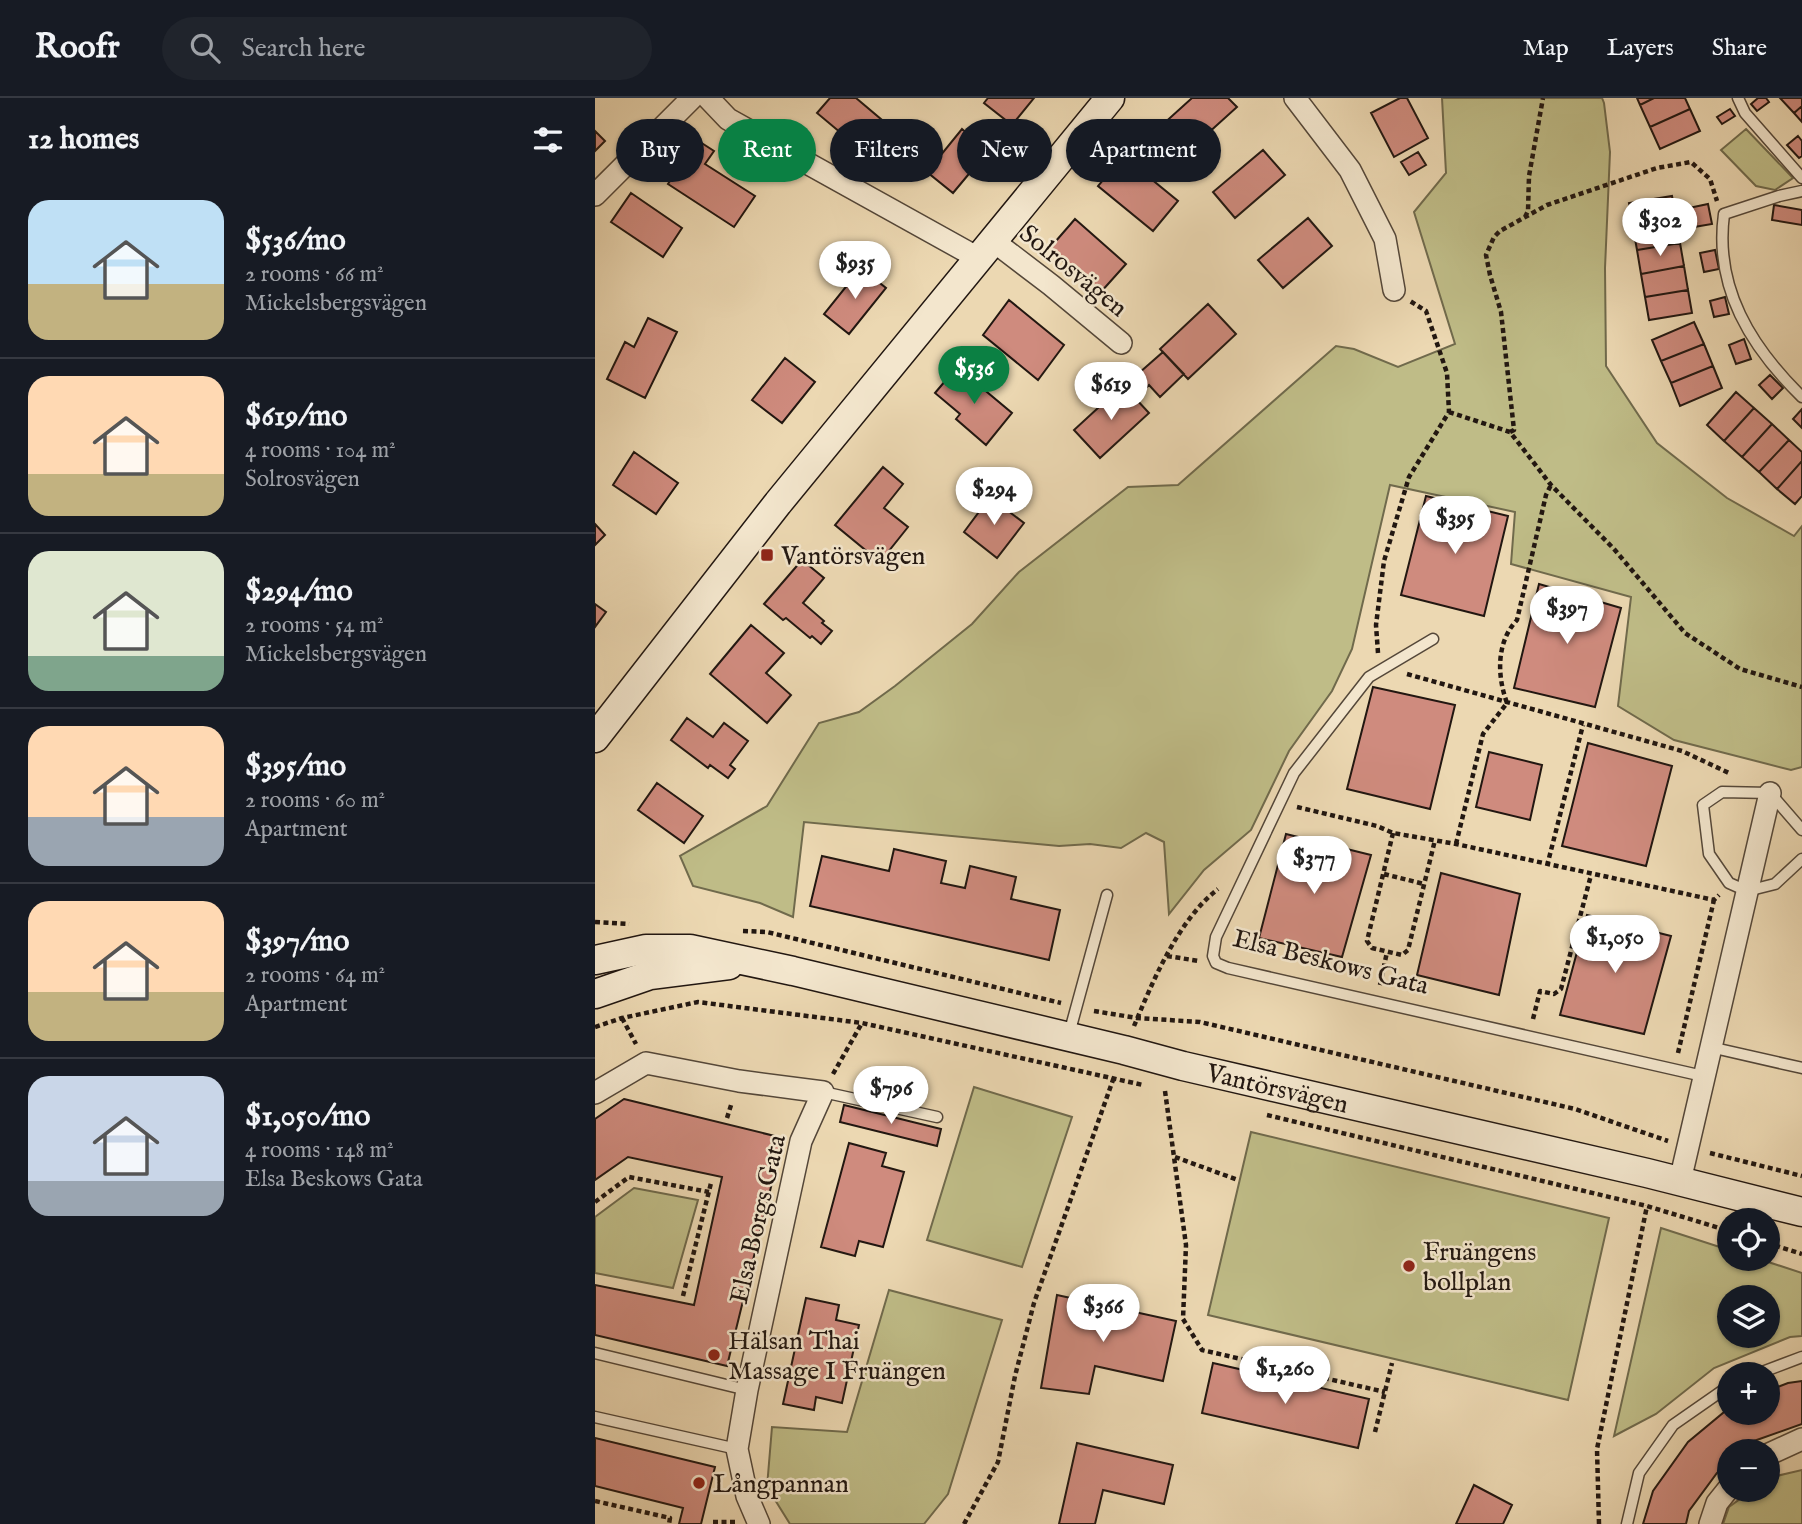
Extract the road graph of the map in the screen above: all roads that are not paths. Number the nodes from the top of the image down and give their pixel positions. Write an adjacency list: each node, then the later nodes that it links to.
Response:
1 (692, 98): 8 (street)
2 (708, 98): 9 (street, Solrosvägen)
3 (1110, 98): 9 (street)
4 (1296, 98): 10 (street)
5 (1738, 98): 6 (lane)
6 (1802, 178)
7 (1802, 191): 12 (lane)
8 (595, 195)
9 (985, 249): 11 (street, Solrosvägen); 14 (street)
10 (1394, 290)
11 (1121, 343)
12 (1802, 397)
13 (1433, 639): 26 (lane, Elsa Beskows Gata)
14 (595, 738)
15 (1770, 793): 16 (lane); 18 (street); 18 (lane)
16 (1802, 830)
17 (1802, 859): 18 (lane)
18 (1738, 887): 24 (street)
19 (1107, 895): 23 (lane)
20 (595, 960): 21 (street, Vantörsvägen)
21 (752, 963): 22 (street, Vantörsvägen); 23 (street, Vantörsvägen)
22 (595, 994)
23 (1068, 1037): 30 (street, Vantörsvägen)
24 (1710, 1046): 25 (lane); 26 (street)
25 (1802, 1068)
26 (1703, 1076): 30 (street)
27 (824, 1092): 28 (street); 29 (lane); 35 (street, Elsa Borgs Gata)
28 (595, 1093)
29 (937, 1117)
30 (1680, 1181): 31 (street, Vantörsvägen)
31 (1802, 1212)
32 (595, 1353): 35 (lane)
33 (1802, 1357): 34 (lane)
34 (1780, 1365)
35 (747, 1390): 39 (street, Elsa Borgs Gata)
36 (1717, 1394): 43 (lane)
37 (595, 1417): 39 (lane)
38 (1802, 1439): 40 (street)
39 (737, 1449): 42 (street, Elsa Borgs Gata)
40 (1780, 1449)
41 (1718, 1502): 44 (street)
42 (759, 1524)
43 (1627, 1524)
44 (1710, 1524)

